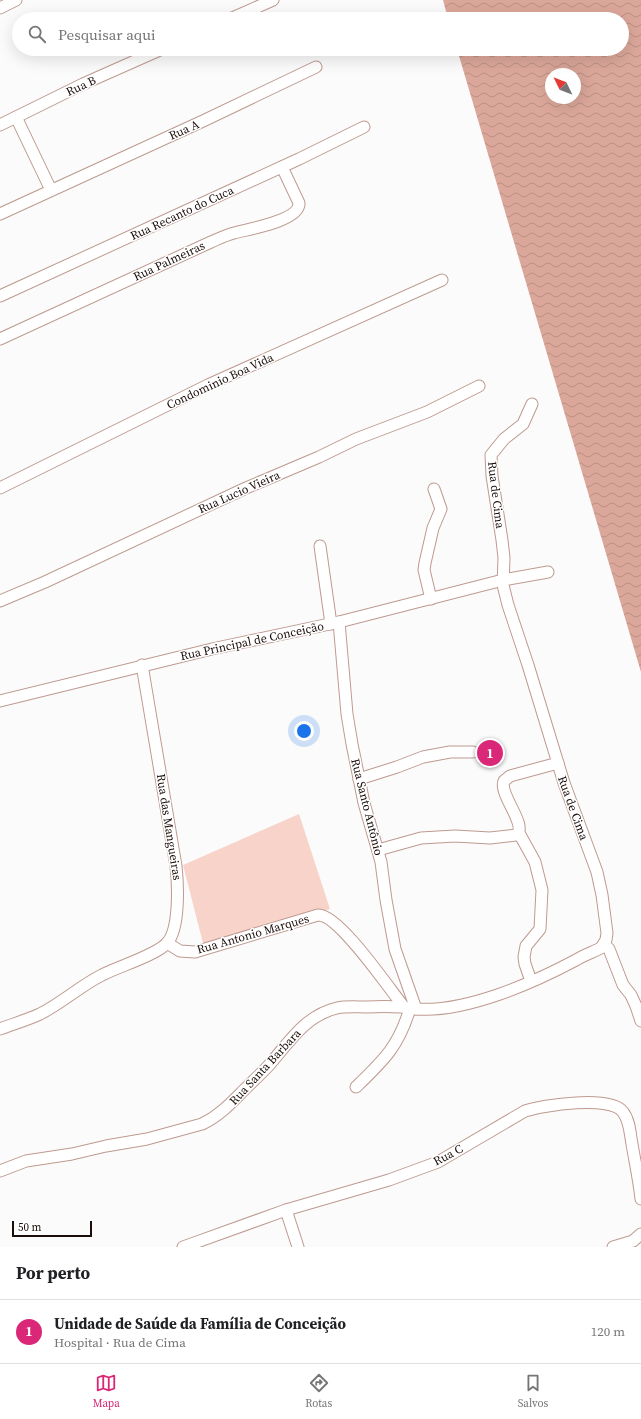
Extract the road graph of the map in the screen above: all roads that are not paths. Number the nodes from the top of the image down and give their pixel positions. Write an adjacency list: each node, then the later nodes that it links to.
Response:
1 (16, 0): 3 (street)
2 (273, 0): 4 (street)
3 (0, 8)
4 (246, 12)
5 (146, 56): 7 (street, Rua B)
6 (316, 68): 11 (street, Rua A)
7 (16, 117): 8 (street, Rua B); 11 (street)
8 (0, 125)
9 (364, 127): 10 (street, Rua Recanto do Cuca)
10 (282, 167): 14 (street, Rua Recanto do Cuca); 15 (street, Rua Palmeiras)
11 (51, 190): 12 (street, Rua A)
12 (0, 214)
13 (442, 280): 18 (street, Condominio Boa Vida)
14 (0, 296)
15 (0, 339)
16 (479, 386): 24 (street, Rua Lucio Vieira)
17 (532, 404): 22 (street, Rua de Cima)
18 (0, 488)
19 (434, 489): 23 (street)
20 (320, 546): 25 (street, Rua Santo Antônio)
21 (548, 572): 22 (street, Rua Principal de Conceição)
22 (503, 580): 23 (street, Rua Principal de Conceição); 29 (street, Rua de Cima)
23 (431, 599): 25 (street, Rua Principal de Conceição)
24 (0, 601)
25 (335, 623): 26 (street, Rua Principal de Conceição); 30 (street, Rua Santo Antônio)
26 (142, 665): 27 (street, Rua Principal de Conceição); 33 (street, Rua das Mangueiras)
27 (0, 701)
28 (473, 752): 30 (street)
29 (558, 763): 31 (street); 34 (street, Rua de Cima)
30 (359, 779): 32 (street, Rua Santo Antônio)
31 (519, 833): 32 (street); 35 (street)
32 (378, 850): 36 (street, Rua Santo Antônio)
33 (167, 943): 36 (street, Rua Antonio Marques); 38 (street)
34 (604, 944): 35 (street); 37 (street)
35 (531, 981): 36 (street)
36 (410, 1008): 39 (street); 40 (street, Rua Santa Barbara)
37 (641, 1021)
38 (0, 1029)
39 (356, 1087)
40 (0, 1171)
41 (641, 1199): 42 (street, Rua C)
42 (286, 1210): 44 (street, Rua C); 45 (street)
43 (641, 1234): 46 (street)
44 (183, 1247)
45 (298, 1247)
46 (613, 1247)

